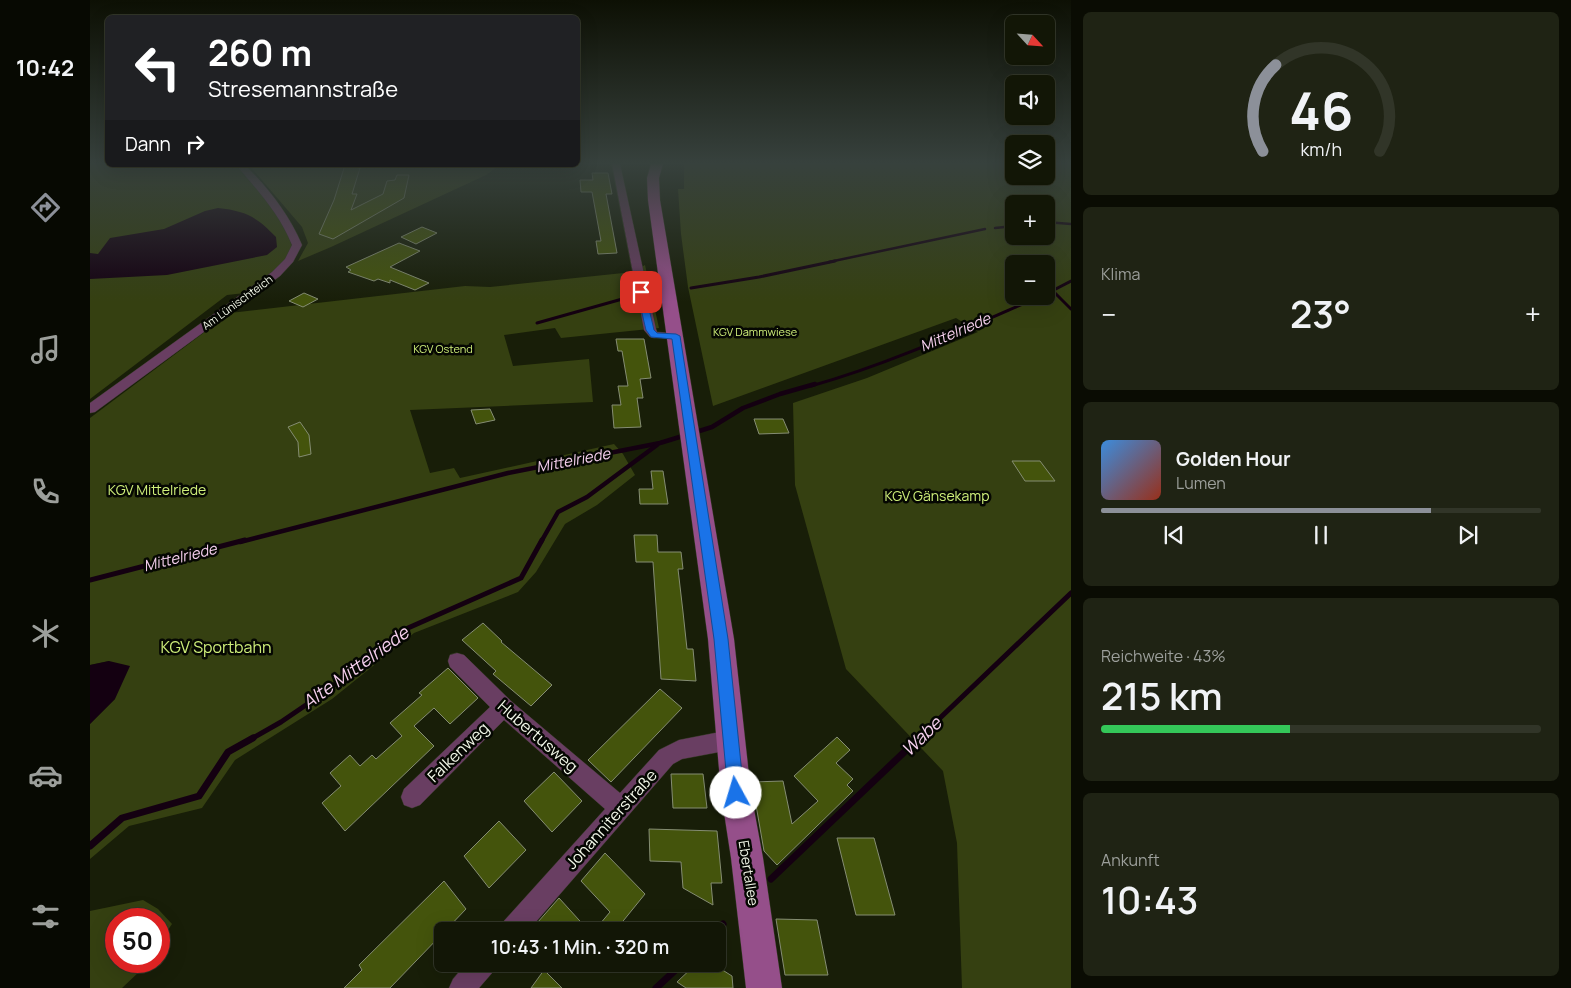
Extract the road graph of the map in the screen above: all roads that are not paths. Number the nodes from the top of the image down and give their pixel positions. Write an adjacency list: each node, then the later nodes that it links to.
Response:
1 (277, 210): 5 (street, Am Lünischteich)
2 (625, 210): 4 (street)
3 (656, 210): 4 (main road, Ebertallee)
4 (676, 336): 8 (main road, Ebertallee)
5 (90, 409)
6 (457, 661): 7 (street, Hubertusweg)
7 (504, 707): 9 (street, Falkenweg); 10 (street, Hubertusweg)
8 (730, 740): 10 (street, Johanniterstraße); 14 (main road, Ebertallee)
9 (412, 797)
10 (620, 808): 11 (street, Johanniterstraße)
11 (520, 922)
12 (476, 972): 13 (street)
13 (462, 988)
14 (764, 988)

